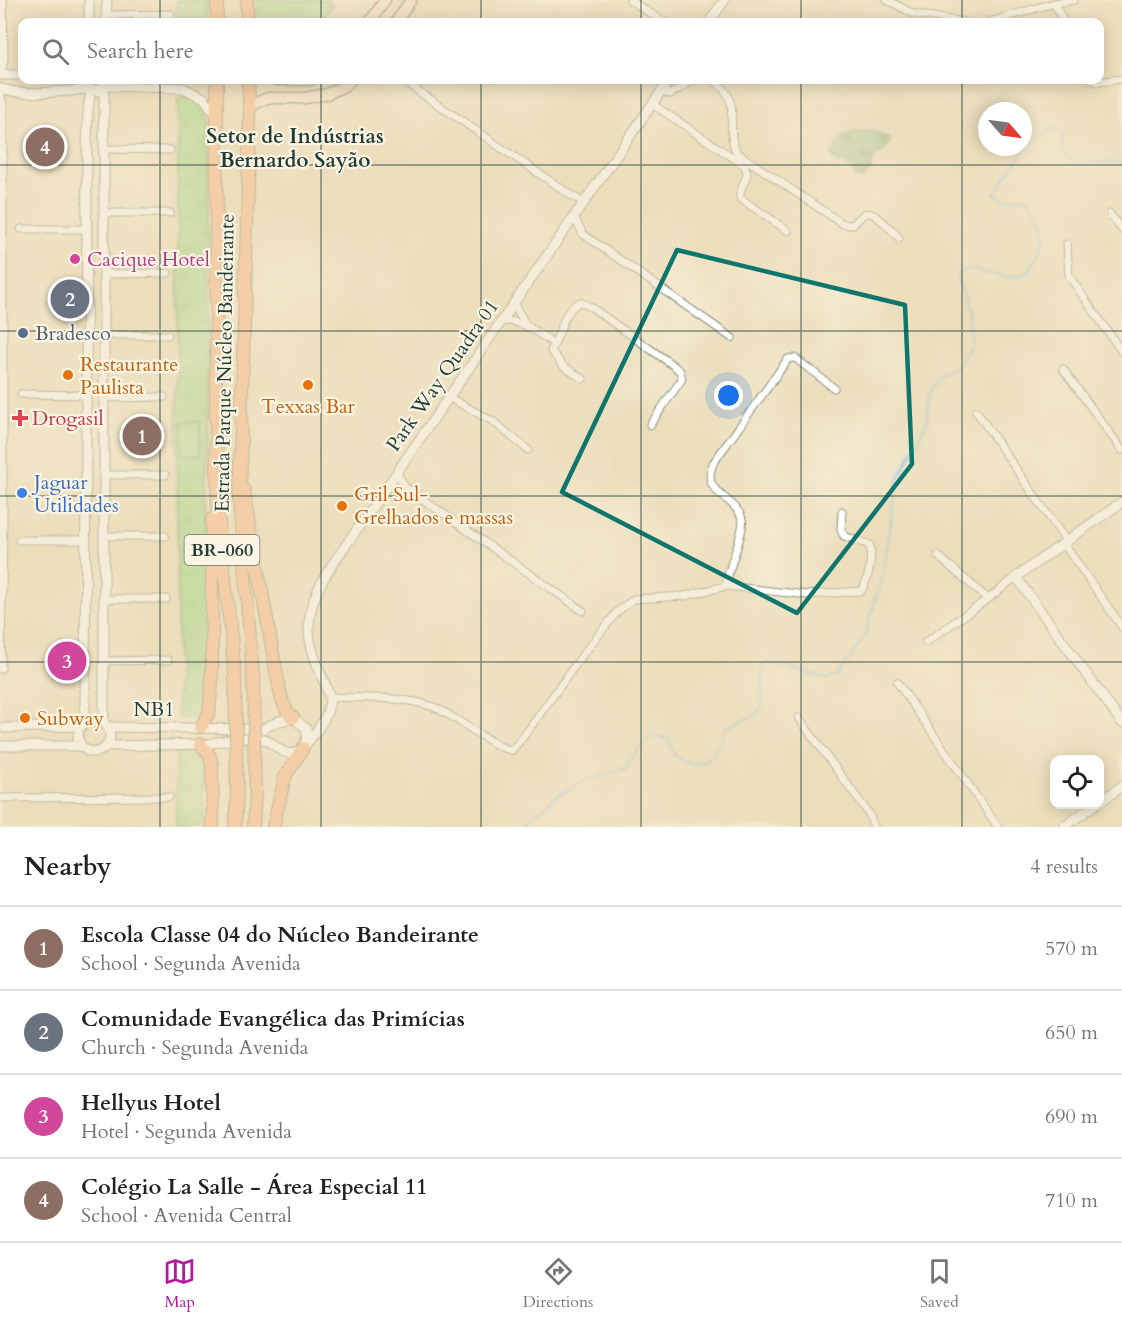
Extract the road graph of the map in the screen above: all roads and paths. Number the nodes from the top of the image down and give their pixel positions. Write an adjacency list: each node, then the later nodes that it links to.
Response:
1 (2, 0): 26 (street)
2 (89, 0): 14 (street)
3 (106, 0): 15 (street)
4 (217, 0): 17 (highway)
5 (247, 0): 18 (highway)
6 (385, 0): 19 (main road)
7 (411, 0): 20 (main road)
8 (630, 0): 21 (street)
9 (725, 0): 22 (street)
10 (887, 0): 23 (street)
11 (1074, 0): 12 (street)
12 (1054, 3): 24 (street); 25 (street)
13 (171, 14): 16 (street)
14 (89, 18)
15 (106, 18)
16 (119, 18)
17 (217, 18)
18 (247, 18)
19 (373, 18)
20 (399, 18)
21 (658, 18)
22 (712, 18)
23 (939, 18)
24 (1003, 18)
25 (1062, 18)
26 (0, 75): 27 (street); 41 (street)
27 (18, 75)
28 (1122, 79): 29 (street)
29 (1104, 82)
30 (165, 84): 39 (street); 47 (street)
31 (217, 84): 47 (highway, Estrada Parque Núcleo Bandeirante / BR-060)
32 (248, 84): 46 (highway, Estrada Parque Núcleo Bandeirante / BR-060)
33 (302, 84): 44 (main road)
34 (346, 84): 44 (main road)
35 (408, 84): 51 (street)
36 (666, 84): 42 (street, Park Way Quadra 01)
37 (688, 84): 42 (street)
38 (719, 84): 62 (street)
39 (103, 85): 40 (street); 48 (street)
40 (90, 86): 41 (street); 57 (street)
41 (0, 87)
42 (661, 92): 45 (street, Park Way Quadra 01)
43 (0, 95): 50 (street)
44 (305, 98): 46 (main road)
45 (652, 104): 51 (street, Park Way Quadra 01); 60 (street)
46 (249, 107): 91 (highway, Estrada Parque Núcleo Bandeirante / BR-060)
47 (217, 116): 88 (highway, Estrada Parque Núcleo Bandeirante / BR-060)
48 (103, 149): 49 (street); 52 (street)
49 (170, 150)
50 (1, 176): 98 (street)
51 (585, 203): 55 (street, Park Way Quadra 01)
52 (104, 213): 53 (street); 65 (street)
53 (170, 213)
54 (1110, 214): 59 (street)
55 (574, 217): 58 (street, Park Way Quadra 01); 61 (street)
56 (21, 229): 57 (street)
57 (86, 229): 66 (street)
58 (565, 230): 61 (street); 69 (street, Park Way Quadra 01)
59 (1122, 230)
60 (788, 231)
61 (583, 234): 75 (street)
62 (899, 238)
63 (1067, 244): 77 (street)
64 (168, 273): 65 (street)
65 (105, 274): 67 (street)
66 (87, 289): 67 (street); 68 (street)
67 (105, 290): 70 (street)
68 (87, 303): 70 (street); 82 (street)
69 (514, 304): 71 (street, Park Way Quadra 01); 72 (street)
70 (105, 307): 73 (street)
71 (502, 321): 72 (street); 84 (street, Park Way Quadra 01)
72 (526, 325): 76 (street)
73 (105, 334): 74 (street); 85 (street)
74 (168, 335)
75 (732, 338)
76 (554, 344): 79 (street); 87 (street)
77 (1122, 351)
78 (1064, 369): 90 (street)
79 (583, 379)
80 (834, 388): 110 (street)
81 (21, 394): 82 (street)
82 (87, 395): 101 (street)
83 (164, 397): 85 (street)
84 (448, 397): 89 (street); 92 (street, Park Way Quadra 01)
85 (104, 398): 93 (street)
86 (976, 411): 107 (street)
87 (650, 425)
88 (217, 443): 130 (highway); 143 (highway, Estrada Parque Núcleo Bandeirante / BR-060, bridge)
89 (528, 450)
90 (1122, 450)
91 (239, 468): 124 (highway); 144 (highway, Estrada Parque Núcleo Bandeirante / BR-060, bridge)
92 (397, 473): 95 (street, Park Way Quadra 01); 96 (street)
93 (104, 475): 94 (street); 102 (street)
94 (165, 475)
95 (388, 485): 96 (street); 121 (street, Park Way Quadra 01)
96 (405, 486): 114 (street)
97 (1122, 502): 107 (street)
98 (1, 504): 100 (street)
99 (842, 512): 110 (street)
100 (1, 515): 119 (street)
101 (86, 516): 102 (street); 104 (street)
102 (105, 516): 103 (street)
103 (105, 534): 104 (street); 105 (street); 111 (street)
104 (86, 535): 106 (street); 126 (street)
105 (165, 536)
106 (19, 540)
107 (1065, 542): 109 (street); 115 (street)
108 (938, 555): 113 (street)
109 (1016, 576): 113 (street); 125 (street)
110 (726, 586): 121 (street)
111 (105, 599): 112 (street); 118 (street)
112 (166, 599)
113 (988, 599): 116 (street)
114 (583, 611)
115 (1122, 627)
116 (926, 642)
117 (168, 660): 118 (street)
118 (105, 661): 127 (street)
119 (0, 668)
120 (897, 681): 147 (street)
121 (330, 697): 122 (street, Park Way Quadra 01)
122 (329, 710): 124 (street); 136 (street, Park Way Quadra 01)
123 (800, 717): 146 (street)
124 (298, 721): 130 (street, NB1); 136 (street)
125 (1122, 723)
126 (83, 724): 127 (street); 128 (street); 133 (street)
127 (105, 725): 129 (street, NB1); 134 (street)
128 (2, 726): 135 (street)
129 (182, 727): 130 (street, NB1); 131 (street)
130 (201, 727): 132 (street)
131 (181, 744): 132 (street, NB1); 134 (street, NB1)
132 (200, 744): 136 (street, NB1); 142 (highway)
133 (81, 746): 134 (street); 135 (street)
134 (107, 746)
135 (2, 747)
136 (303, 748): 145 (highway)
137 (1122, 786): 140 (street)
138 (169, 797): 139 (street)
139 (0, 798)
140 (1104, 799)
141 (1090, 809): 148 (street)
142 (213, 827)
143 (235, 827)
144 (253, 827)
145 (273, 827)
146 (874, 827)
147 (999, 827)
148 (1064, 827)

